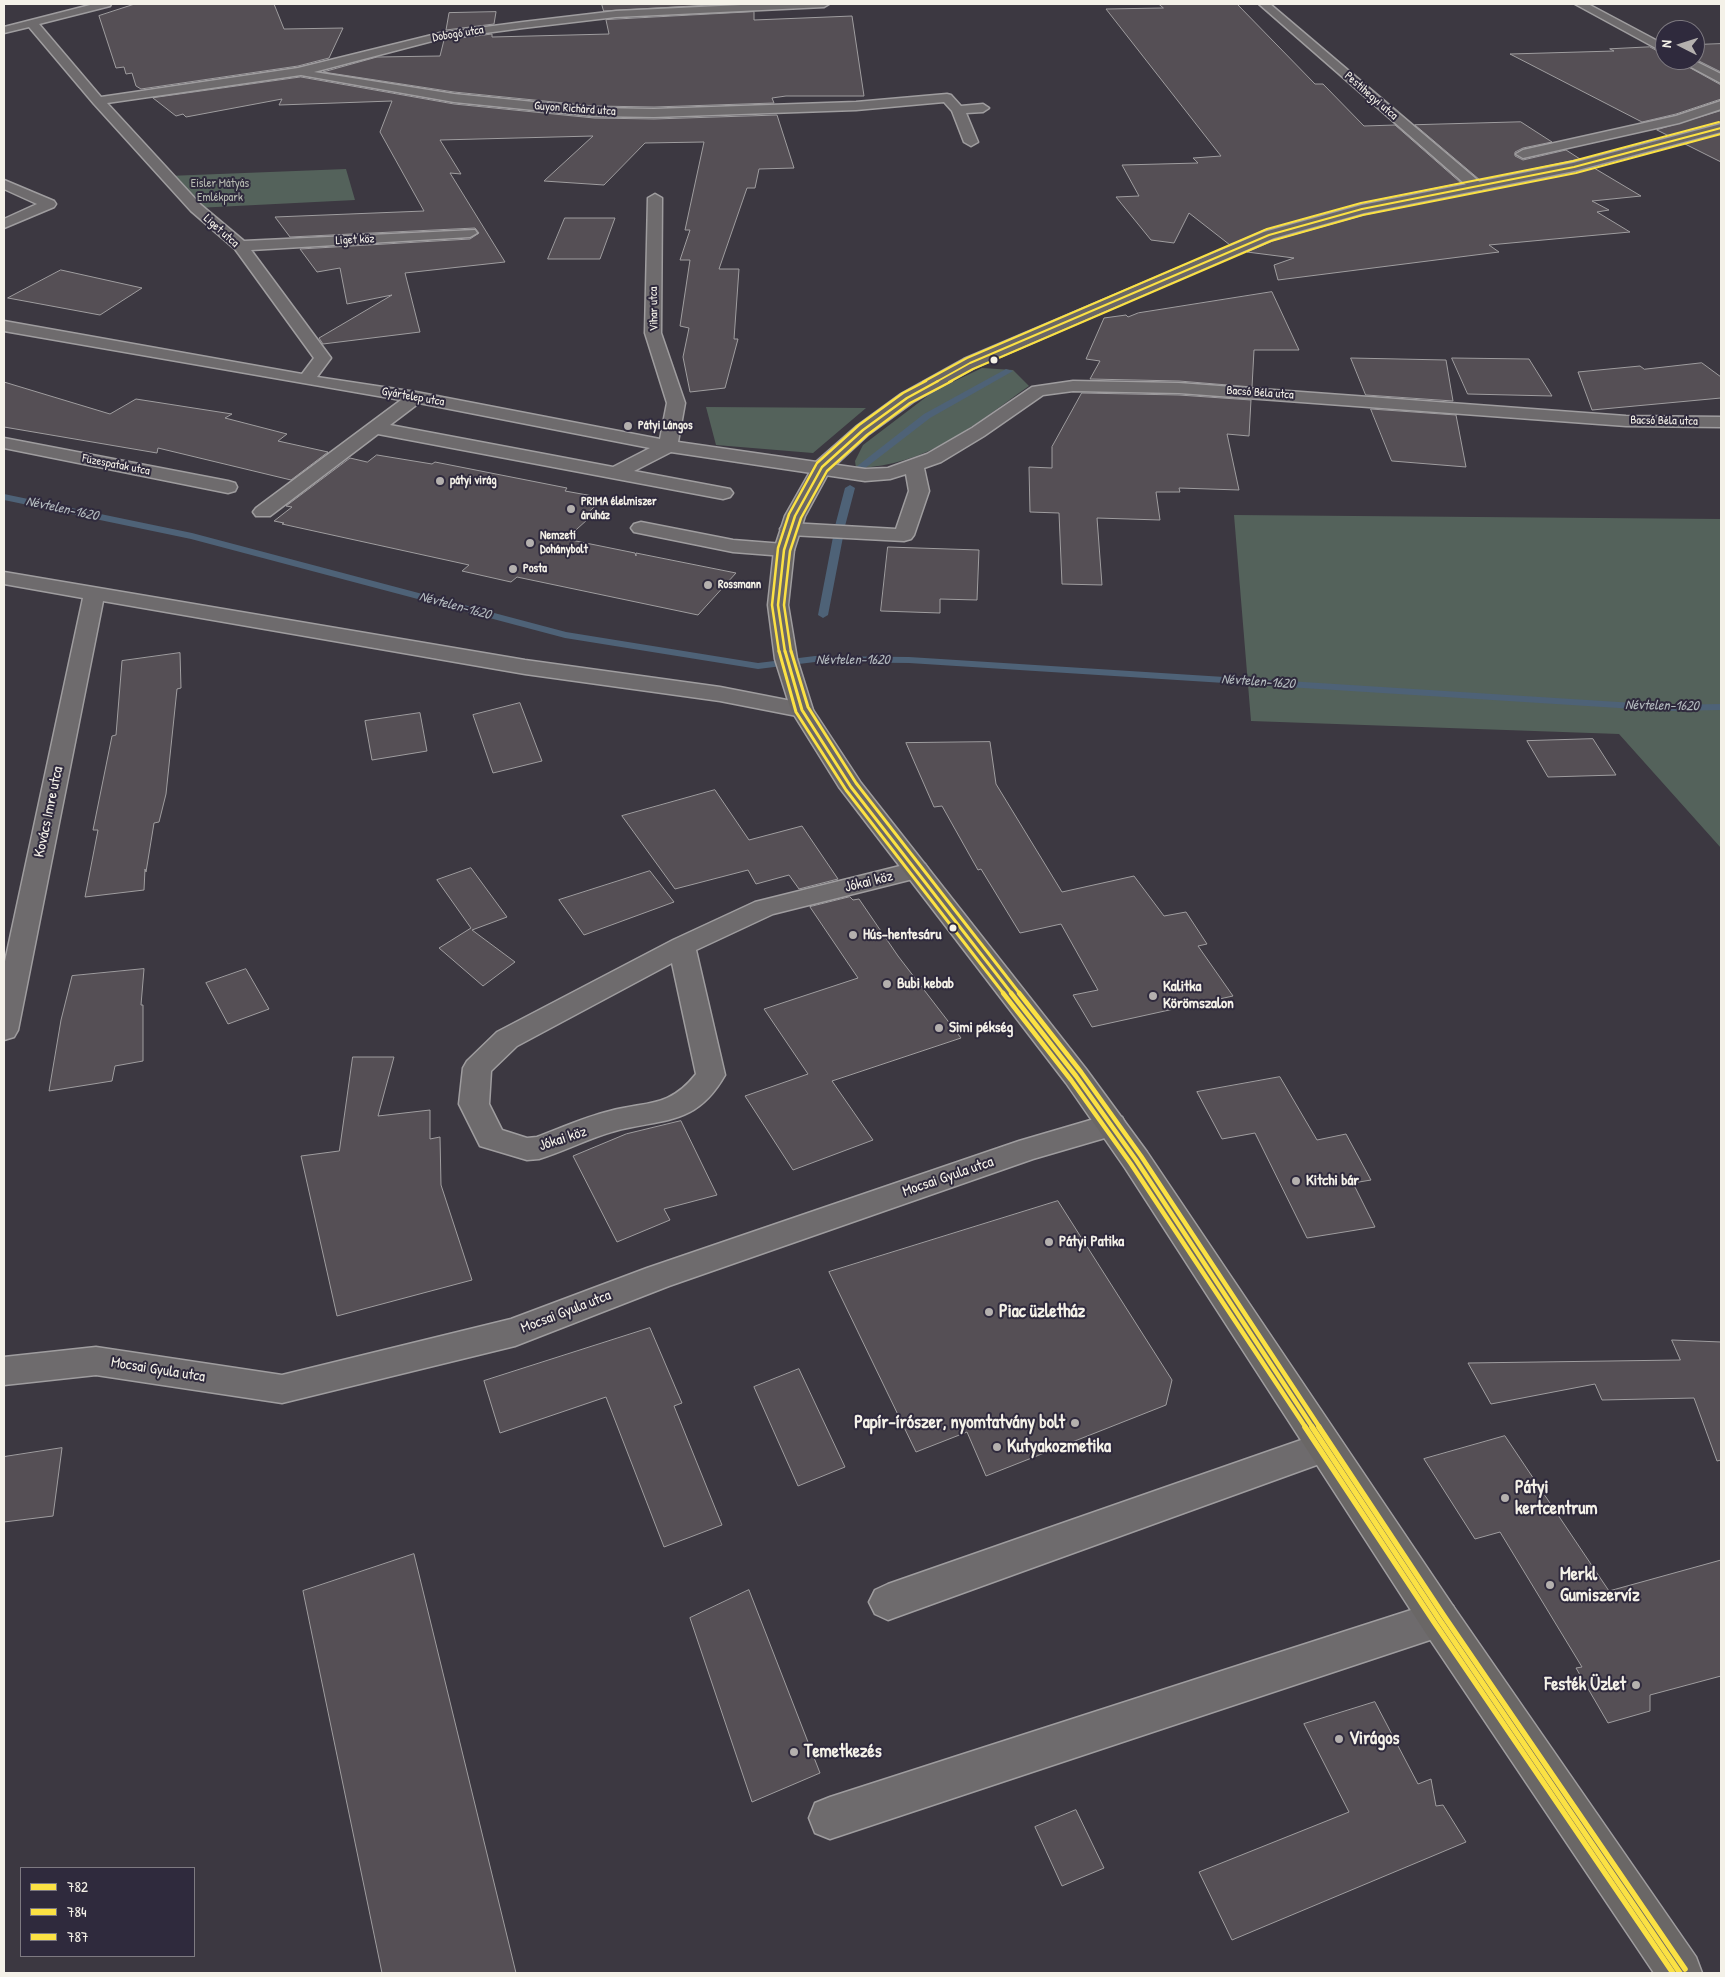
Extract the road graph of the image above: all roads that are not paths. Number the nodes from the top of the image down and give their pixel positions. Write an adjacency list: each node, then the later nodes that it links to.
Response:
1 (97, 4): 5 (street)
2 (824, 4): 9 (street, Dobogó utca)
3 (1264, 4): 21 (street, Pestihegyi utca)
4 (1580, 4): 7 (street)
5 (32, 24): 6 (street); 11 (street, Liget utca)
6 (4, 30)
7 (1655, 45)
8 (1703, 70): 10 (street)
9 (298, 72): 11 (street, Dobogó utca); 14 (street, Guyon Richárd utca)
10 (1721, 79)
11 (98, 101): 25 (street, Liget utca)
12 (1721, 105): 15 (street)
13 (983, 108): 14 (street)
14 (958, 110): 18 (street)
15 (1704, 111): 16 (street); 19 (street)
16 (1721, 115)
17 (1721, 128): 21 (main road)
18 (971, 142)
19 (1524, 154)
20 (4, 184): 23 (street)
21 (1477, 187): 34 (main road)
22 (655, 198): 32 (street, Vihar utca)
23 (4, 224)
24 (470, 233): 25 (street, Liget köz)
25 (240, 246): 27 (street, Liget utca)
26 (4, 326): 27 (street, Gyártelep utca)
27 (306, 380): 28 (street, Gyártelep utca)
28 (416, 397): 30 (street); 32 (street, Gyártelep utca)
29 (1721, 422): 33 (street, Bacsó Béla utca)
30 (375, 428): 35 (street); 38 (street)
31 (4, 443): 36 (street, Füzespatak utca)
32 (668, 446): 34 (street, Gyártelep utca); 35 (street)
33 (914, 464): 34 (street, Bacsó Béla utca); 40 (street)
34 (822, 467): 40 (main road)
35 (616, 473): 37 (street)
36 (228, 486)
37 (723, 493)
38 (263, 512)
39 (641, 528): 41 (street)
40 (790, 529): 41 (main road)
41 (784, 550): 44 (main road)
42 (4, 578): 43 (street)
43 (94, 594): 44 (street); 47 (street, Kovács Imre utca)
44 (799, 698): 45 (main road)
45 (916, 870): 46 (street, Jókai köz); 48 (main road)
46 (682, 946): 46 (street, Jókai köz)
47 (4, 1030)
48 (1111, 1125): 49 (street, Mocsai Gyula utca); 50 (main road)
49 (4, 1372)
50 (1324, 1447): 51 (street); 52 (main road)
51 (888, 1602)
52 (1439, 1619): 53 (street); 54 (main road)
53 (830, 1818)
54 (1680, 1973)

